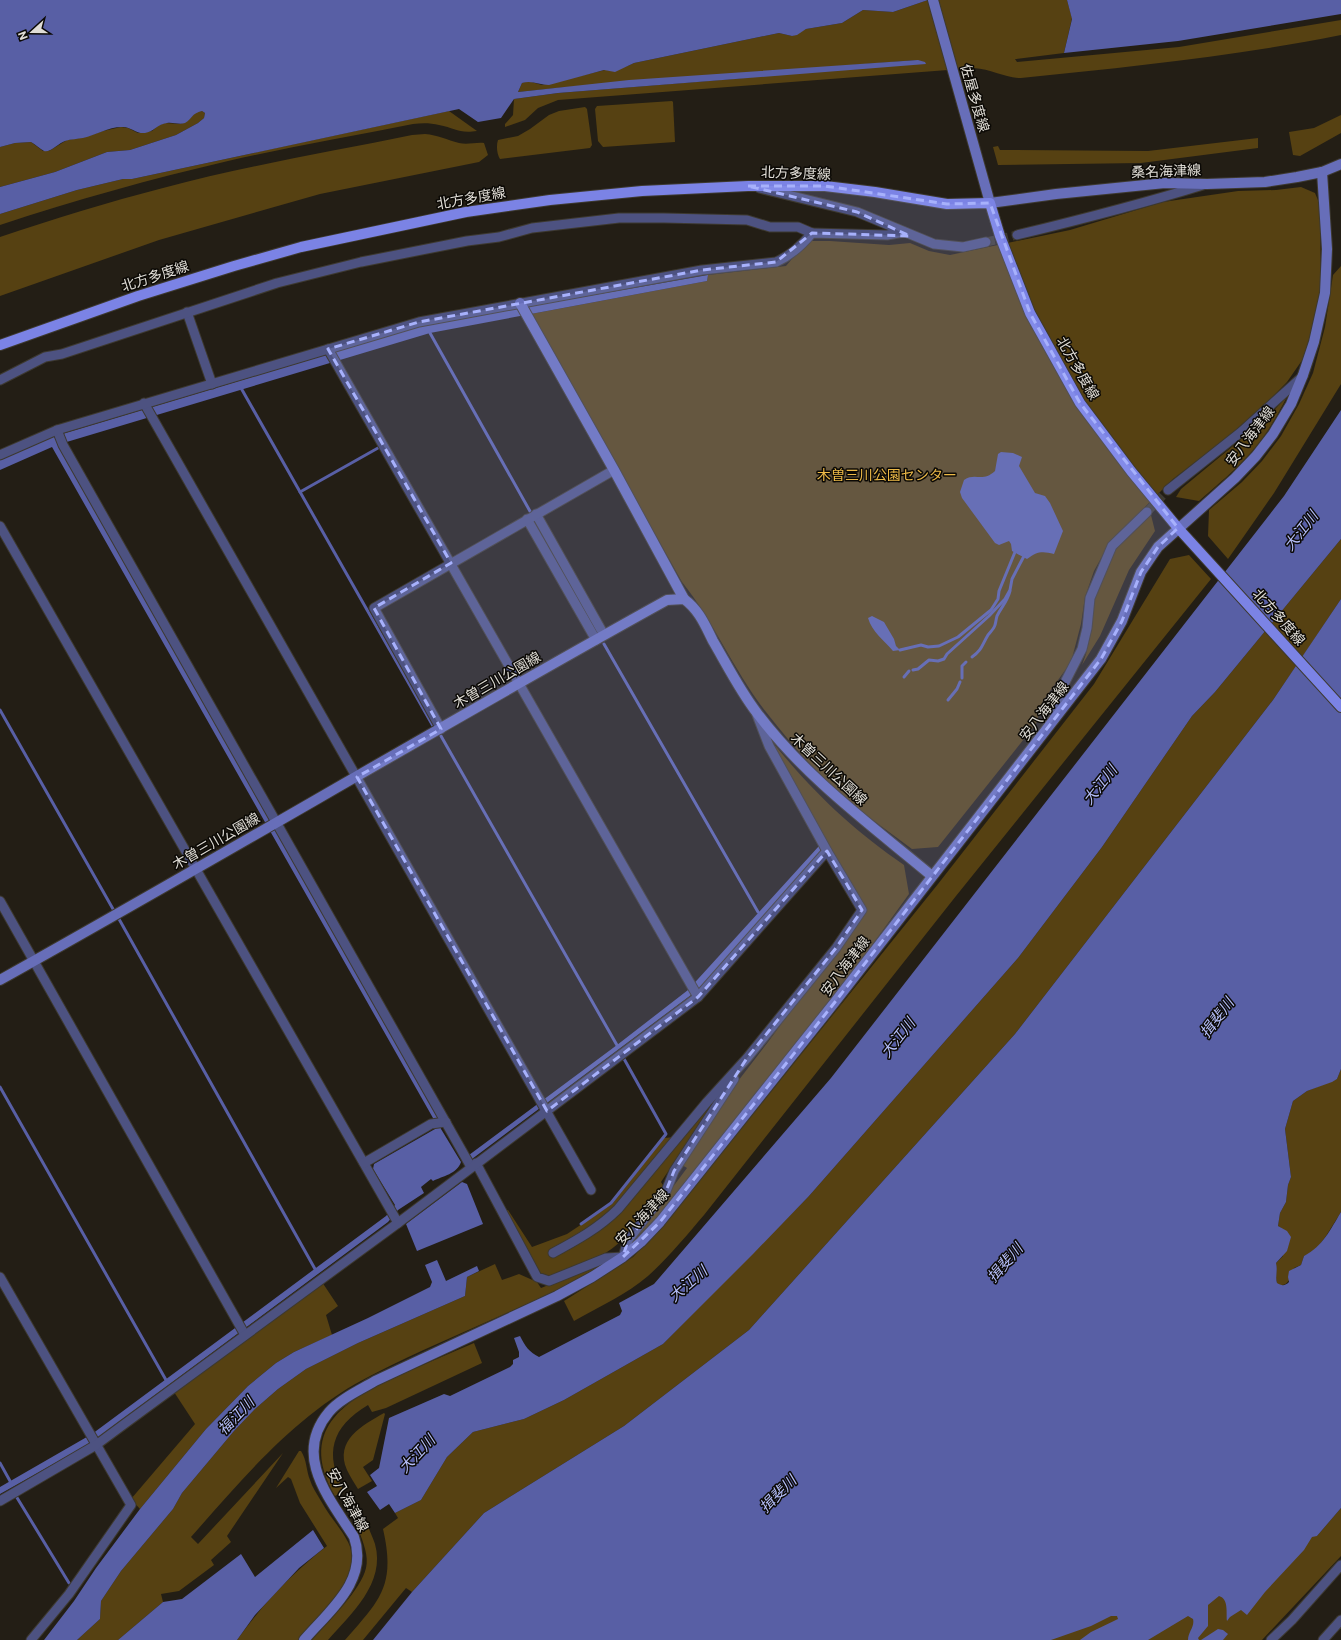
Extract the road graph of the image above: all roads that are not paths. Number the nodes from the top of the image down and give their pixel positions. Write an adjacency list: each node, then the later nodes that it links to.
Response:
1 (933, 0): 6 (main road, 佐屋多度線)
2 (1341, 164): 3 (main road, 桑名海津線)
3 (1322, 172): 4 (main road, 桑名海津線); 15 (main road, 安八海津線)
4 (1207, 184): 6 (main road, 桑名海津線); 9 (street)
5 (748, 186): 6 (main road, 北方多度線); 7 (street); 13 (main road, 北方多度線)
6 (990, 203): 27 (main road, 北方多度線)
7 (904, 232): 8 (street); 10 (street)
8 (812, 233): 11 (street); 12 (street)
9 (1017, 235)
10 (986, 242)
11 (521, 305): 14 (street); 21 (main road)
12 (187, 312): 16 (street); 17 (street)
13 (0, 345)
14 (329, 350): 17 (street); 28 (street)
15 (1303, 375): 22 (street); 27 (main road, 安八海津線)
16 (0, 380)
17 (212, 384): 18 (street)
18 (145, 405): 19 (street); 36 (street)
19 (58, 432): 20 (street); 37 (street)
20 (0, 455)
21 (614, 470): 24 (street); 29 (main road)
22 (1168, 490)
23 (1147, 512): 34 (street)
24 (536, 514): 25 (street); 30 (street)
25 (527, 519): 28 (street); 30 (street)
26 (0, 526): 39 (street)
27 (1178, 528): 32 (main road, 北方多度線); 34 (main road, 安八海津線)
28 (451, 564): 31 (street); 35 (street)
29 (684, 599): 30 (main road, 木曽三川公園線); 33 (main road, 木曽三川公園線)
30 (600, 637): 31 (main road, 木曽三川公園線)
31 (518, 683): 35 (main road, 木曽三川公園線); 44 (street)
32 (1341, 708)
33 (756, 712): 38 (street); 40 (main road, 木曽三川公園線)
34 (1053, 722): 40 (main road, 安八海津線)
35 (441, 729): 36 (main road, 木曽三川公園線)
36 (357, 777): 37 (main road, 木曽三川公園線); 46 (street)
37 (278, 822): 39 (main road, 木曽三川公園線); 47 (street)
38 (828, 851): 44 (street); 45 (street)
39 (195, 868): 42 (main road, 木曽三川公園線); 48 (street)
40 (932, 876): 53 (main road, 安八海津線)
41 (0, 901): 42 (street)
42 (34, 961): 43 (main road, 木曽三川公園線); 55 (street)
43 (0, 980)
44 (697, 996): 46 (street)
45 (747, 1058): 52 (street); 53 (street)
46 (546, 1110): 49 (street); 50 (street)
47 (444, 1122): 48 (street); 49 (street)
48 (364, 1163): 51 (street)
49 (474, 1165): 51 (street); 53 (street)
50 (591, 1190)
51 (396, 1220): 55 (street)
52 (553, 1252)
53 (623, 1257): 61 (main road, 安八海津線)
54 (0, 1277): 56 (street)
55 (245, 1333): 56 (street)
56 (93, 1440): 57 (street); 60 (street)
57 (0, 1501)
58 (1341, 1565): 62 (street)
59 (1341, 1620): 63 (street)
60 (31, 1640)
61 (304, 1640)
62 (1272, 1640)
63 (1323, 1640)

